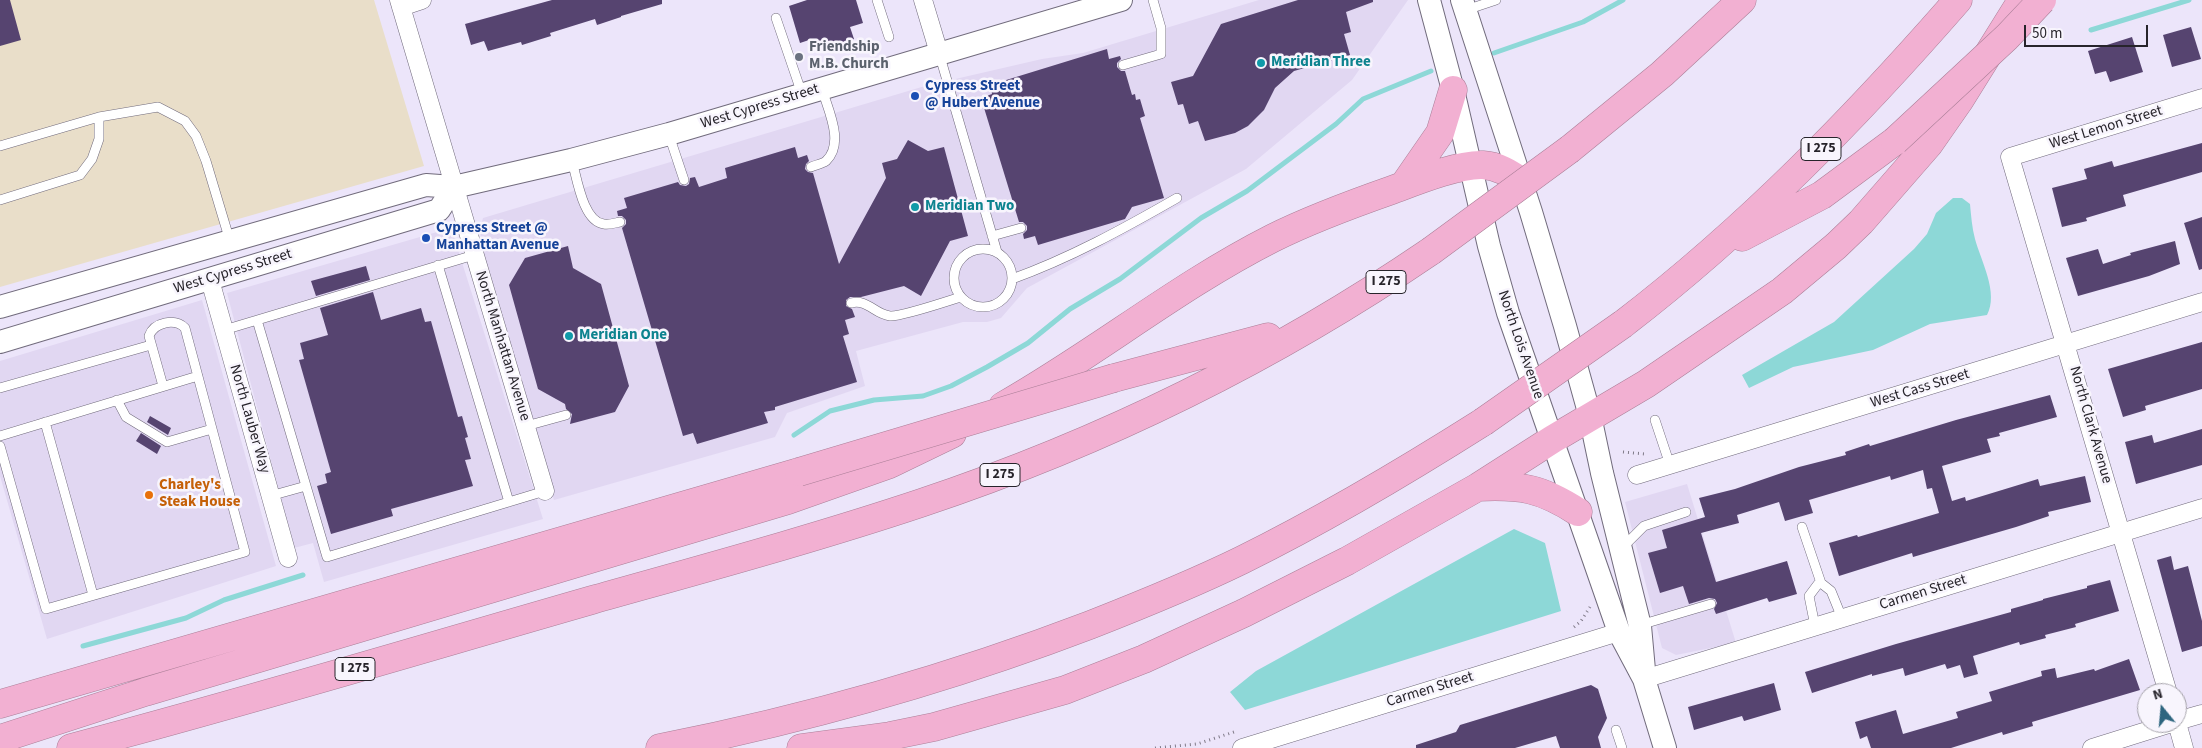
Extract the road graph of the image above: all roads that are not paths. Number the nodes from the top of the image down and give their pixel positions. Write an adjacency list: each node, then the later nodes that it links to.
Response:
1 (422, 0): 12 (street)
2 (878, 0): 15 (lane)
3 (923, 0): 16 (street)
4 (1121, 0): 16 (street, West Cypress Street)
5 (1153, 0): 17 (lane)
6 (1429, 0): 18 (street, North Lois Avenue)
7 (1496, 0): 13 (lane)
8 (1742, 0): 48 (highway, I 275, bridge)
9 (1958, 0): 43 (highway, I 275)
10 (2022, 0): 59 (highway)
11 (2042, 0): 43 (highway, bridge)
12 (400, 3): 31 (street, North Manhattan Avenue)
13 (1464, 5): 29 (street, North Lois Avenue)
14 (776, 18): 19 (lane)
15 (888, 37)
16 (939, 53): 19 (street, West Cypress Street); 36 (lane)
17 (1123, 65)
18 (1453, 90): 26 (street, North Lois Avenue); 30 (highway)
19 (812, 92): 22 (street, West Cypress Street); 27 (lane)
20 (2202, 98): 24 (street, West Lemon Street)
21 (99, 116): 23 (lane); 33 (lane); 37 (lane)
22 (669, 134): 25 (street, West Cypress Street); 28 (lane)
23 (0, 146)
24 (2010, 157): 52 (street, North Clark Avenue)
25 (572, 160): 31 (street, West Cypress Street); 34 (lane)
26 (1470, 166): 29 (highway); 30 (highway); 65 (street, North Lois Avenue)
27 (811, 167)
28 (684, 180)
29 (1521, 181): 59 (street, North Lois Avenue)
30 (1404, 185): 95 (highway)
31 (454, 187): 37 (street, West Cypress Street); 39 (street, North Manhattan Avenue); 42 (street, West Cypress Street)
32 (1177, 198): 41 (lane)
33 (0, 200)
34 (620, 222)
35 (1021, 228): 36 (lane)
36 (992, 236): 38 (lane)
37 (230, 242): 42 (street); 47 (street, West Cypress Street)
38 (997, 252): 41 (lane); 44 (lane)
39 (474, 254): 40 (lane); 62 (street, North Manhattan Avenue)
40 (438, 265): 49 (lane); 73 (lane)
41 (1012, 279): 44 (lane)
42 (210, 280): 50 (street, North Lauber Way); 51 (street, West Cypress Street)
43 (1671, 286): 97 (highway, I 275, bridge)
44 (961, 297): 46 (lane)
45 (2202, 302): 52 (street, West Cass Street)
46 (851, 304)
47 (0, 307)
48 (1340, 310): 89 (highway, bridge); 96 (highway, I 275)
49 (257, 320): 50 (lane); 69 (lane)
50 (224, 330): 72 (street, North Lauber Way)
51 (0, 342)
52 (2066, 344): 67 (street, West Cass Street); 78 (street, North Clark Avenue)
53 (151, 345): 54 (lane); 55 (lane); 56 (lane)
54 (198, 376): 55 (lane); 63 (lane)
55 (163, 386): 57 (lane)
56 (0, 388)
57 (118, 400): 61 (lane); 63 (lane)
58 (566, 415): 62 (lane)
59 (1590, 416): 65 (highway); 79 (street, North Lois Avenue)
60 (1656, 420): 67 (lane)
61 (45, 422): 64 (lane); 82 (lane)
62 (526, 426): 71 (street, North Manhattan Avenue)
63 (212, 429): 82 (lane)
64 (0, 436)
65 (1552, 439): 70 (highway); 75 (street, North Lois Avenue)
66 (0, 446): 82 (lane)
67 (1670, 465): 68 (street, West Cass Street)
68 (1637, 475)
69 (306, 486): 72 (lane); 73 (lane)
70 (1478, 487): 75 (highway); 98 (highway)
71 (545, 491): 73 (lane)
72 (270, 496): 80 (street, North Lauber Way)
73 (509, 502)
74 (2202, 508): 78 (street, Carmen Street)
75 (1578, 512): 86 (street, North Lois Avenue)
76 (1686, 512): 79 (lane)
77 (1802, 527): 81 (lane)
78 (2121, 533): 84 (street, Carmen Street); 88 (street, North Clark Avenue)
79 (1621, 549): 86 (street, North Lois Avenue)
80 (288, 558)
81 (1821, 584): 84 (lane); 85 (lane)
82 (93, 595)
83 (1711, 604): 86 (lane)
84 (1842, 618): 85 (street, Carmen Street)
85 (1815, 626): 87 (street, Carmen Street)
86 (1629, 629): 87 (street, North Lois Avenue); 99 (street, Carmen Street)
87 (1644, 679): 101 (street, North Lois Avenue)
88 (2165, 683)
89 (0, 704)
90 (2202, 714): 91 (street)
91 (2187, 719)
92 (1616, 730): 100 (lane)
93 (2140, 733): 102 (street)
94 (2180, 733): 103 (street)
95 (0, 739)
96 (71, 748)
97 (660, 748)
98 (801, 748)
99 (1242, 748)
100 (1622, 748)
101 (1665, 748)
102 (2092, 748)
103 (2184, 748)

